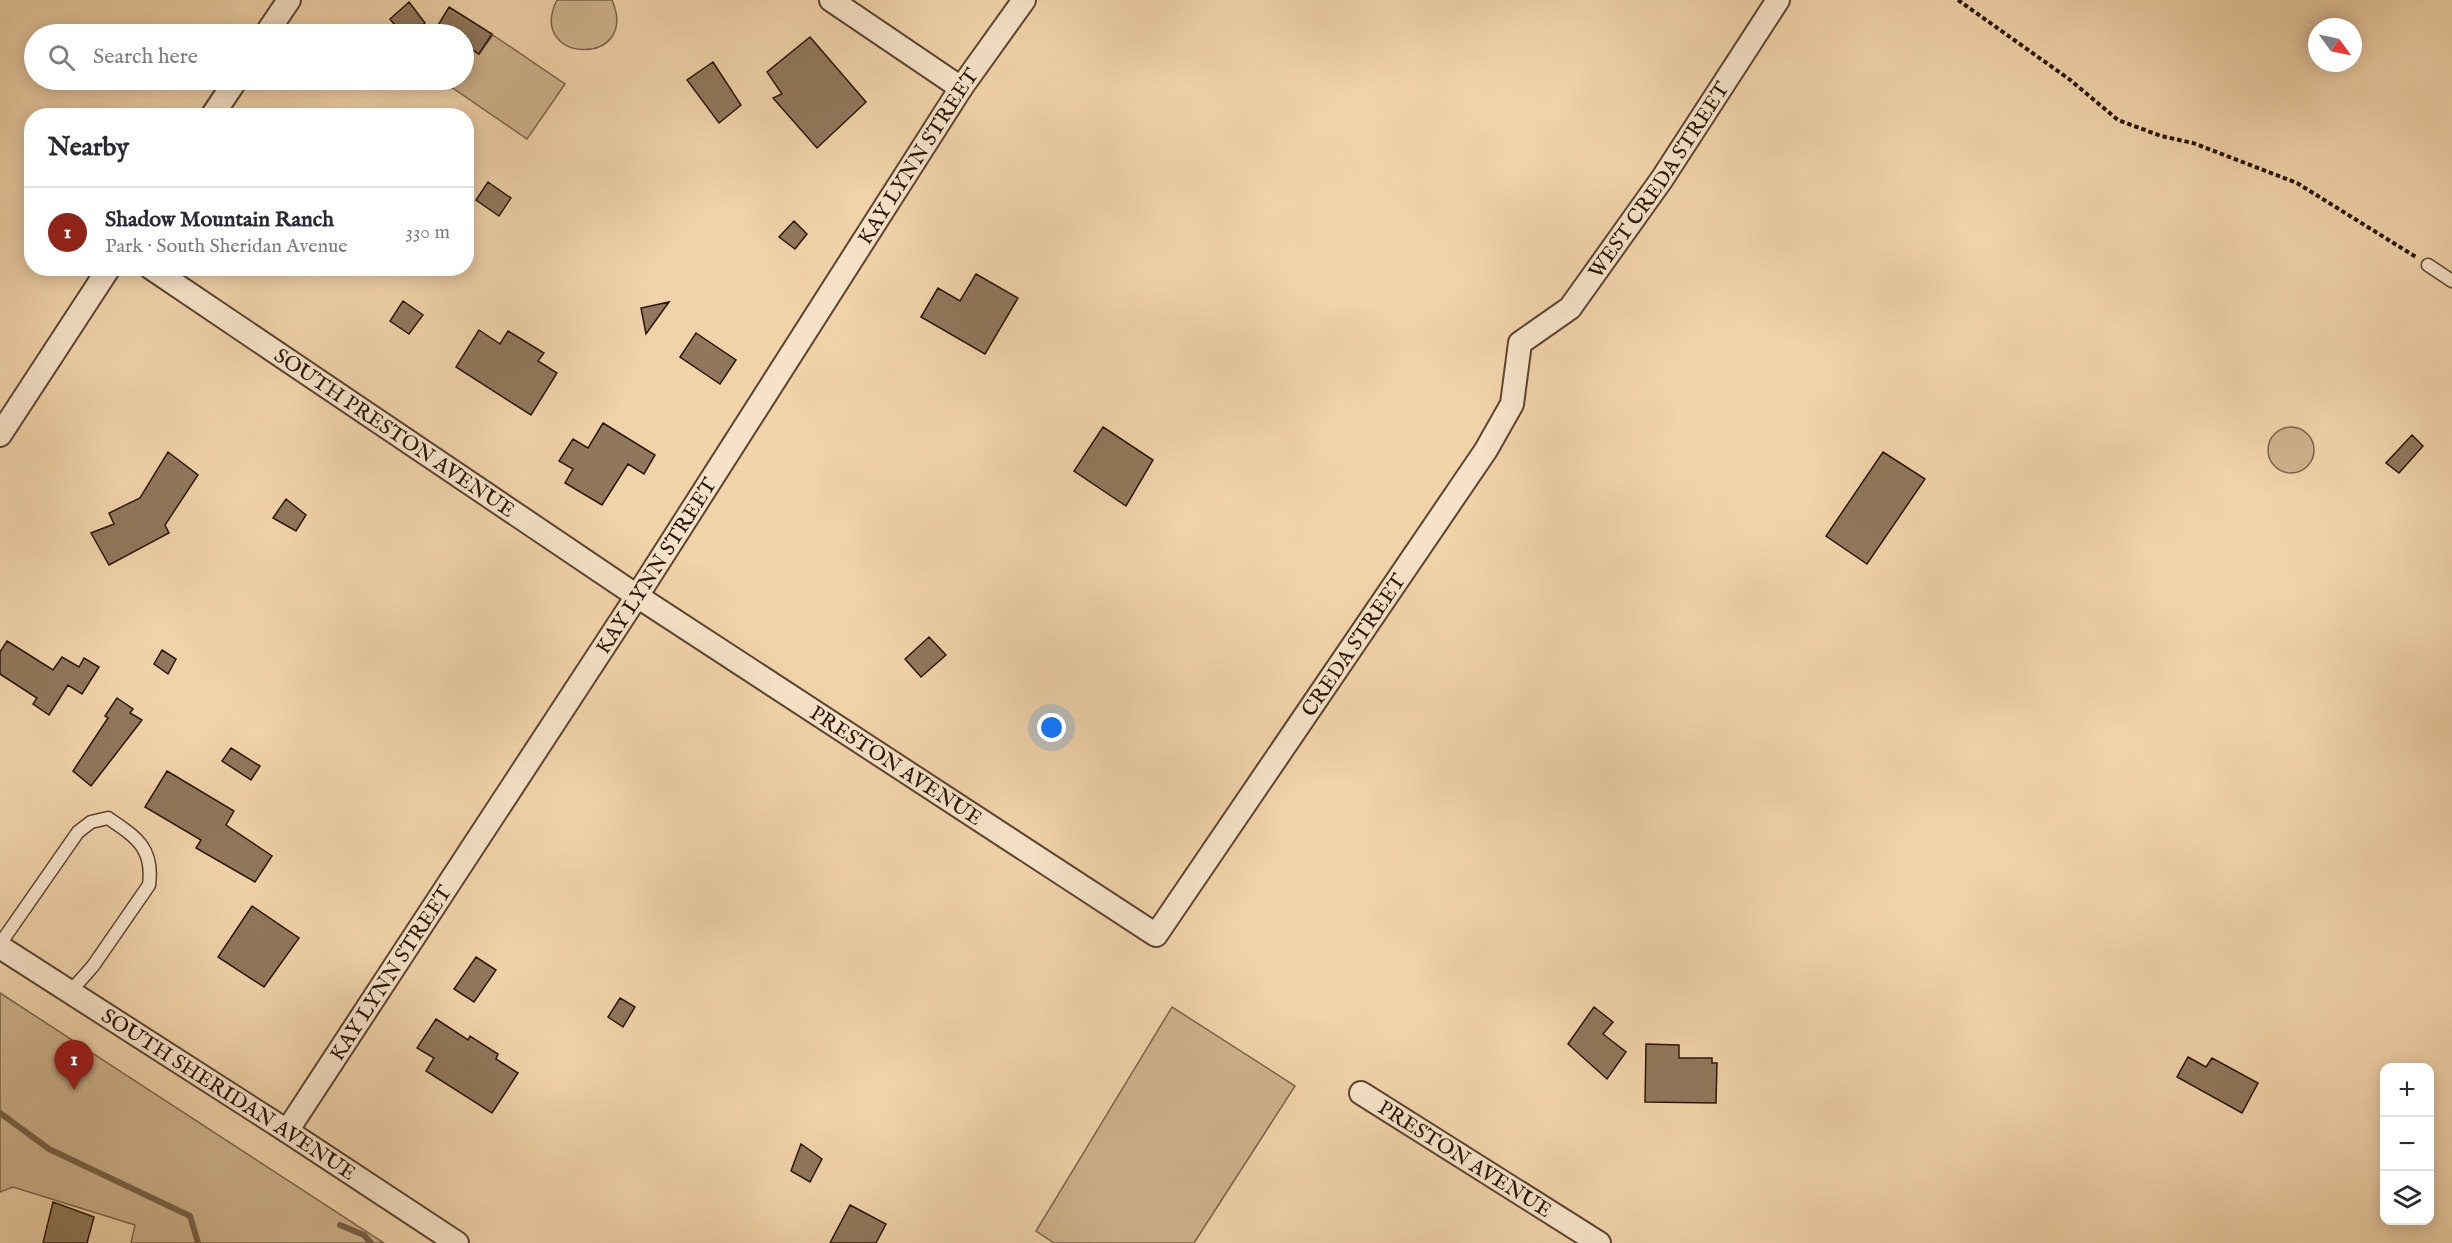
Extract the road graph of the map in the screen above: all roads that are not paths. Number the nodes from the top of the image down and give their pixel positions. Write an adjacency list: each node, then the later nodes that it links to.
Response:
1 (289, 0): 5 (street)
2 (831, 0): 6 (street)
3 (1024, 0): 6 (street, KAY LYNN STREET)
4 (1778, 0): 13 (street, WEST CREDA STREET)
5 (273, 24)
6 (962, 88): 15 (street, KAY LYNN STREET)
7 (229, 90): 8 (street)
8 (217, 108)
9 (2428, 265): 12 (lane)
10 (105, 276): 14 (street)
11 (163, 276): 15 (street, SOUTH PRESTON AVENUE)
12 (2452, 281)
13 (1521, 343): 16 (street, CREDA STREET)
14 (0, 435)
15 (637, 596): 16 (street, PRESTON AVENUE); 20 (street, KAY LYNN STREET)
16 (1156, 935)
17 (0, 946): 18 (street, SOUTH SHERIDAN AVENUE); 18 (lane)
18 (70, 992): 20 (street, SOUTH SHERIDAN AVENUE)
19 (1360, 1093): 22 (street, PRESTON AVENUE)
20 (287, 1131): 21 (street, SOUTH SHERIDAN AVENUE)
21 (457, 1243)
22 (1599, 1243)

